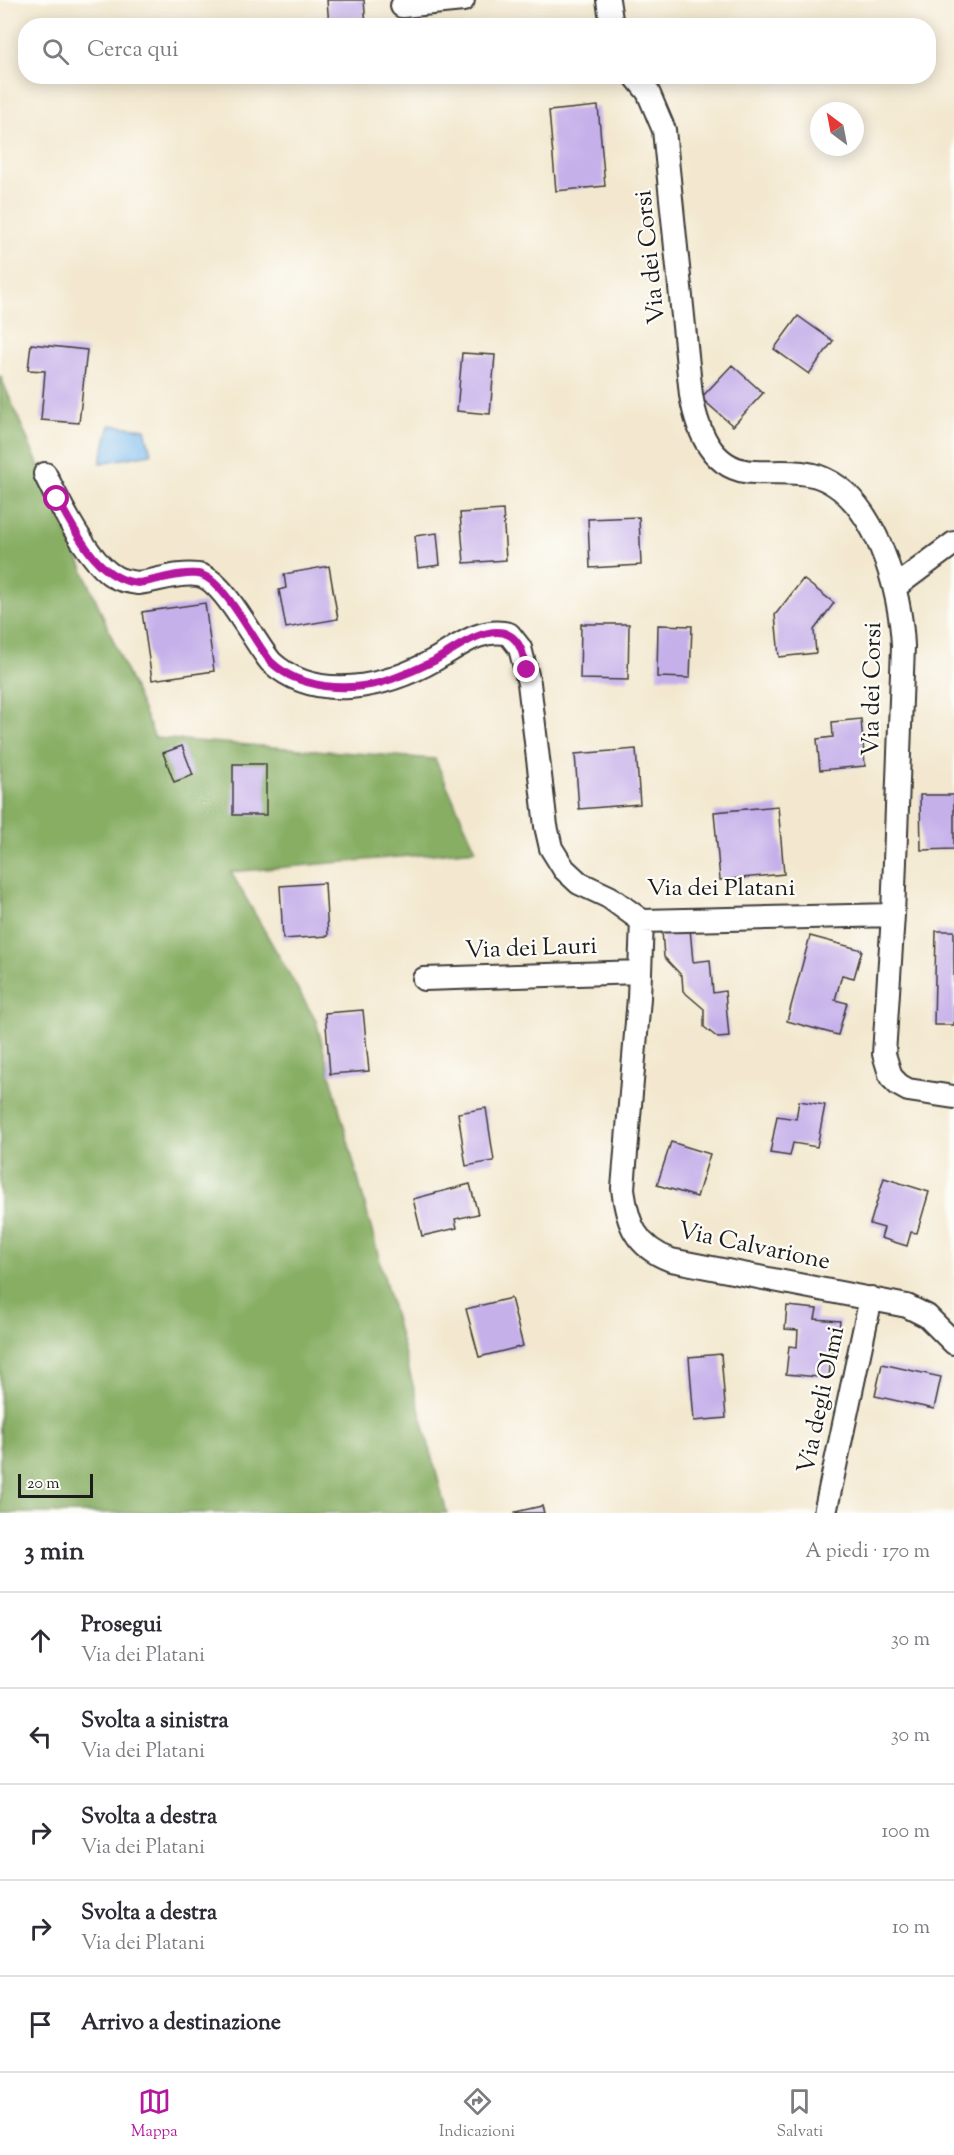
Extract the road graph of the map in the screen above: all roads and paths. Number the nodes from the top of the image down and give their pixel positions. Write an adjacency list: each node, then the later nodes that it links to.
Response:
1 (463, 0): 3 (street)
2 (608, 0): 4 (street)
3 (402, 6)
4 (611, 18)
5 (641, 84): 8 (street, Via dei Corsi)
6 (45, 474): 10 (street, Via dei Platani)
7 (954, 543): 8 (street)
8 (895, 587): 9 (street, Via dei Corsi)
9 (893, 915): 10 (street, Via dei Platani); 13 (street, Via dei Corsi)
10 (642, 921): 11 (street, Via Calvarione)
11 (640, 972): 12 (street, Via dei Lauri); 14 (street, Via Calvarione)
12 (423, 979)
13 (954, 1097)
14 (871, 1298): 15 (street, Via Calvarione); 16 (street, Via degli Olmi)
15 (954, 1342)
16 (825, 1513)

